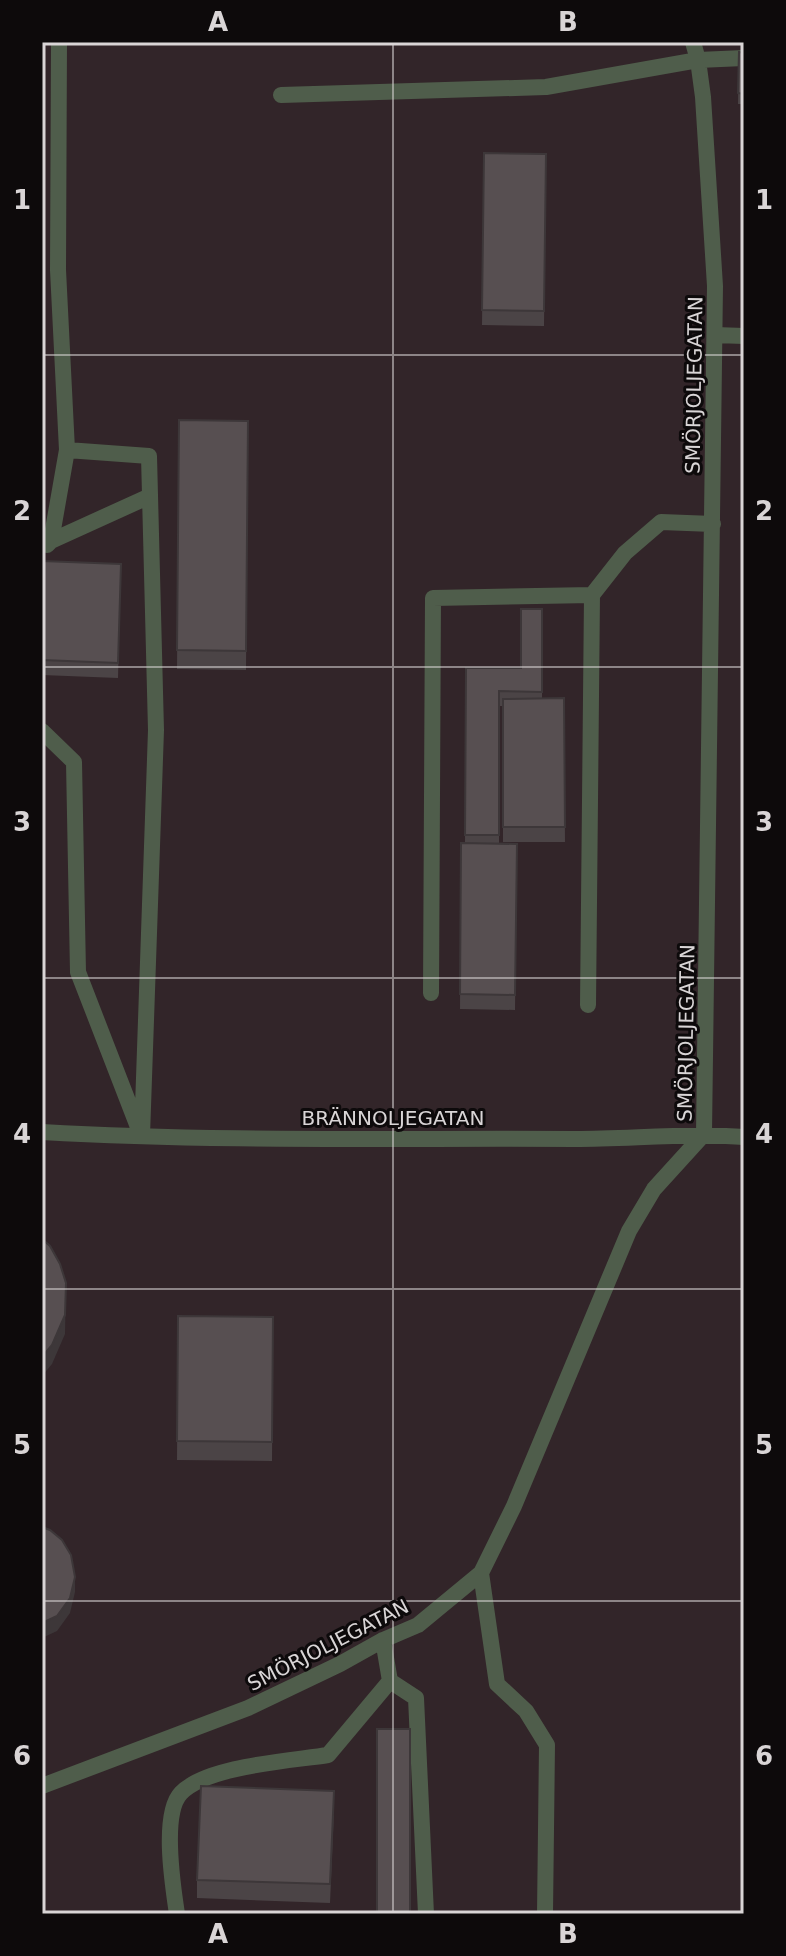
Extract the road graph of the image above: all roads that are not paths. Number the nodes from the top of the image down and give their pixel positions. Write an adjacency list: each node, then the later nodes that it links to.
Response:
1 (59, 42): 8 (lane)
2 (693, 42): 4 (lane, SMÖRJOLJEGATAN)
3 (744, 58): 4 (lane)
4 (698, 60): 5 (lane); 6 (lane, SMÖRJOLJEGATAN)
5 (281, 95)
6 (715, 335): 7 (lane); 10 (lane, SMÖRJOLJEGATAN)
7 (744, 336)
8 (67, 450): 9 (lane); 11 (lane)
9 (150, 496): 11 (lane); 18 (lane)
10 (713, 524): 12 (lane); 17 (lane, SMÖRJOLJEGATAN)
11 (45, 544)
12 (592, 595): 14 (lane); 15 (lane)
13 (42, 731): 18 (lane)
14 (431, 993)
15 (588, 1005)
16 (42, 1132): 18 (lane, BRÄNNOLJEGATAN)
17 (704, 1134): 18 (lane, BRÄNNOLJEGATAN); 19 (lane, BRÄNNOLJEGATAN); 20 (lane, SMÖRJOLJEGATAN)
18 (142, 1136)
19 (744, 1137)
20 (481, 1573): 21 (lane, SMÖRJOLJEGATAN); 26 (lane)
21 (383, 1640): 22 (lane); 23 (lane, SMÖRJOLJEGATAN)
22 (390, 1681): 24 (lane); 25 (lane)
23 (42, 1786)
24 (177, 1914)
25 (426, 1914)
26 (545, 1914)

